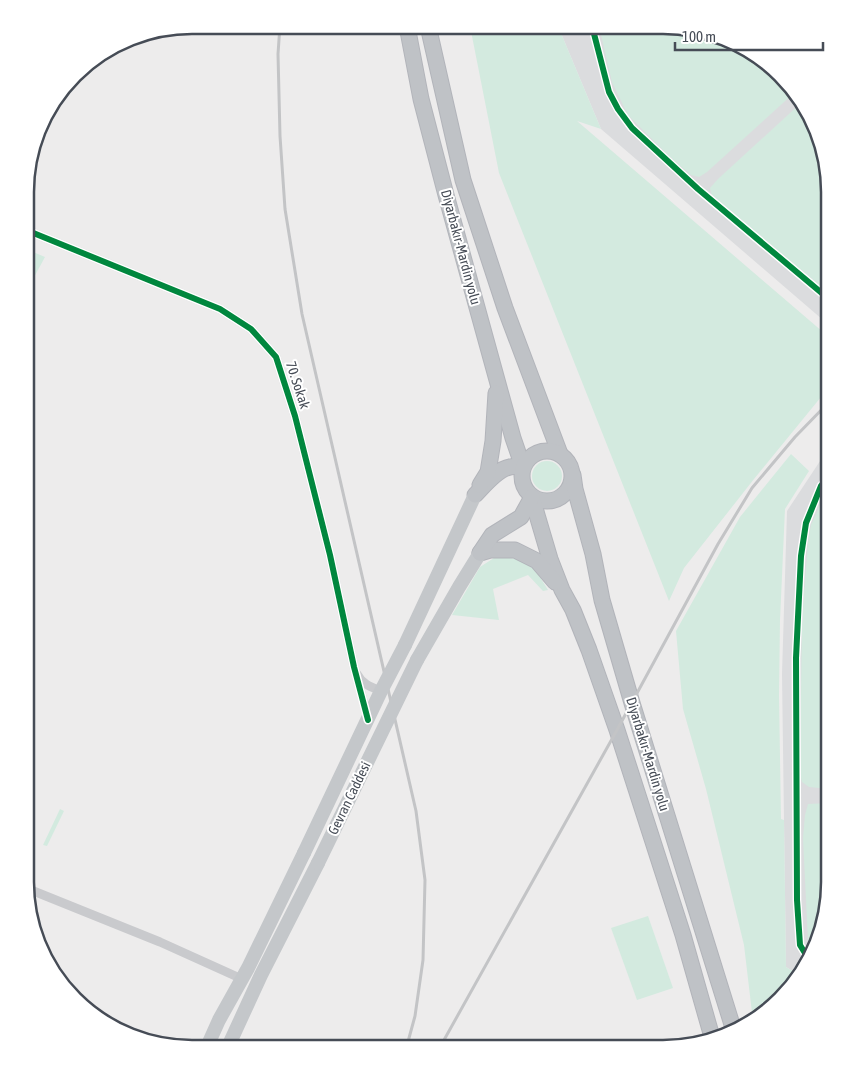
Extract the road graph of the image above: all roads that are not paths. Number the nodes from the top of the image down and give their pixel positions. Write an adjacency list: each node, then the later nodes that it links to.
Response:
1 (409, 34): 6 (highway, Diyarbakır-Mardin yolu)
2 (430, 34): 7 (highway, Diyarbakır-Mardin yolu)
3 (594, 34): 5 (street)
4 (34, 233): 15 (street, 70. Sokak)
5 (821, 292)
6 (497, 379): 8 (highway, Diyarbakır-Mardin yolu); 11 (highway)
7 (560, 454): 8 (highway); 9 (highway)
8 (523, 466): 11 (highway); 12 (highway)
9 (573, 475): 12 (highway); 22 (highway, Diyarbakır-Mardin yolu)
10 (821, 486): 19 (street)
11 (475, 495): 16 (main road, bridge)
12 (532, 497): 13 (highway); 14 (highway, Diyarbakır-Mardin yolu)
13 (480, 553): 14 (highway); 21 (main road, Gevran Caddesi, bridge)
14 (562, 590): 23 (highway, Diyarbakır-Mardin yolu)
15 (354, 667): 16 (street); 17 (street, 70. Sokak)
16 (381, 691): 17 (main road, bridge)
17 (368, 720): 20 (main road, bridge)
18 (34, 891): 20 (street)
19 (805, 953)
20 (245, 973): 21 (main road); 24 (main road)
21 (262, 975): 25 (main road, Gevran Caddesi)
22 (732, 1024)
23 (711, 1033)
24 (210, 1040)
25 (231, 1040)

